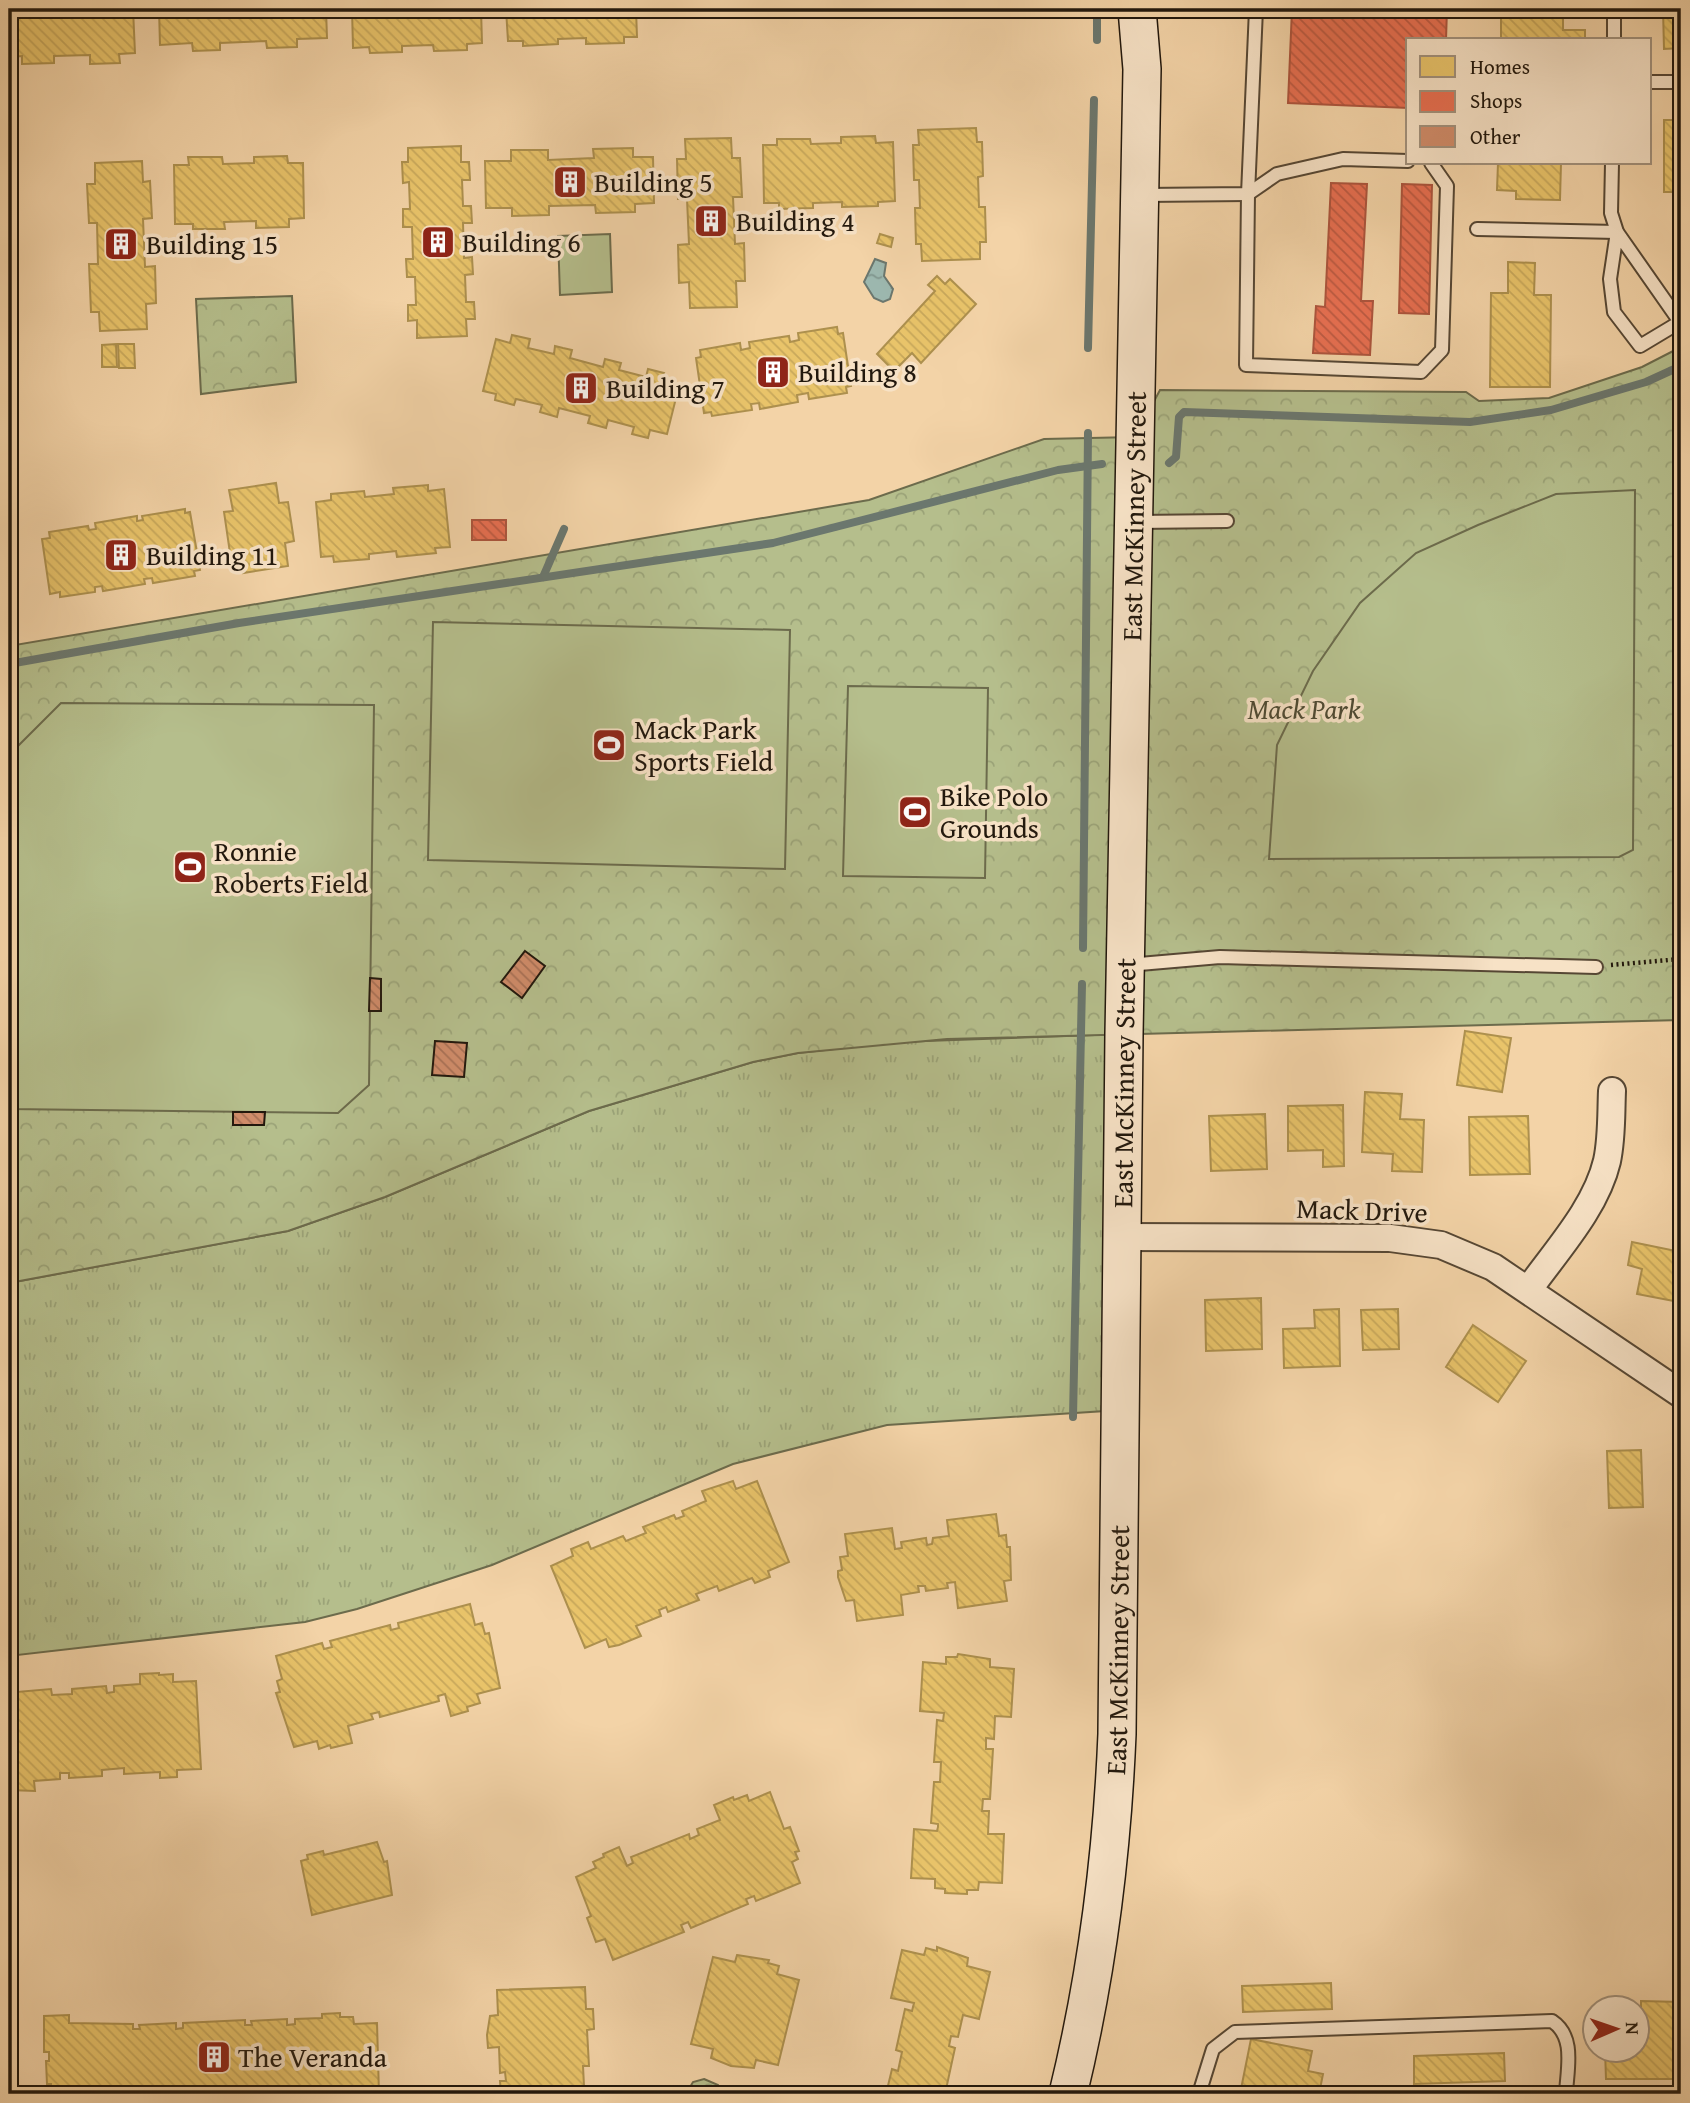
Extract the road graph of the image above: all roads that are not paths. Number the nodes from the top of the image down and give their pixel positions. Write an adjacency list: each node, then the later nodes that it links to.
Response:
1 (1137, 9): 6 (main road, East McKinney Street)
2 (1149, 9): 6 (main road, East McKinney Street)
3 (1256, 9): 12 (lane)
4 (1614, 9): 5 (lane)
5 (1614, 38)
6 (1142, 69): 13 (main road, East McKinney Street)
7 (1652, 82): 8 (lane)
8 (1681, 82)
9 (1406, 161): 12 (lane)
10 (1432, 164): 12 (lane)
11 (1612, 164): 15 (lane)
12 (1248, 194): 13 (lane)
13 (1140, 195): 17 (main road, East McKinney Street)
14 (1477, 229): 15 (lane)
15 (1617, 232): 15 (lane)
16 (1227, 521): 17 (lane)
17 (1133, 522): 18 (main road, East McKinney Street)
18 (1126, 966): 19 (lane); 21 (main road, East McKinney Street)
19 (1596, 967)
20 (1612, 1091): 22 (street)
21 (1122, 1237): 22 (street, Mack Drive); 24 (main road, East McKinney Street)
22 (1528, 1289): 23 (street, Mack Drive)
23 (1681, 1394)
24 (1068, 2094)
25 (1199, 2094): 26 (lane)
26 (1566, 2094)

